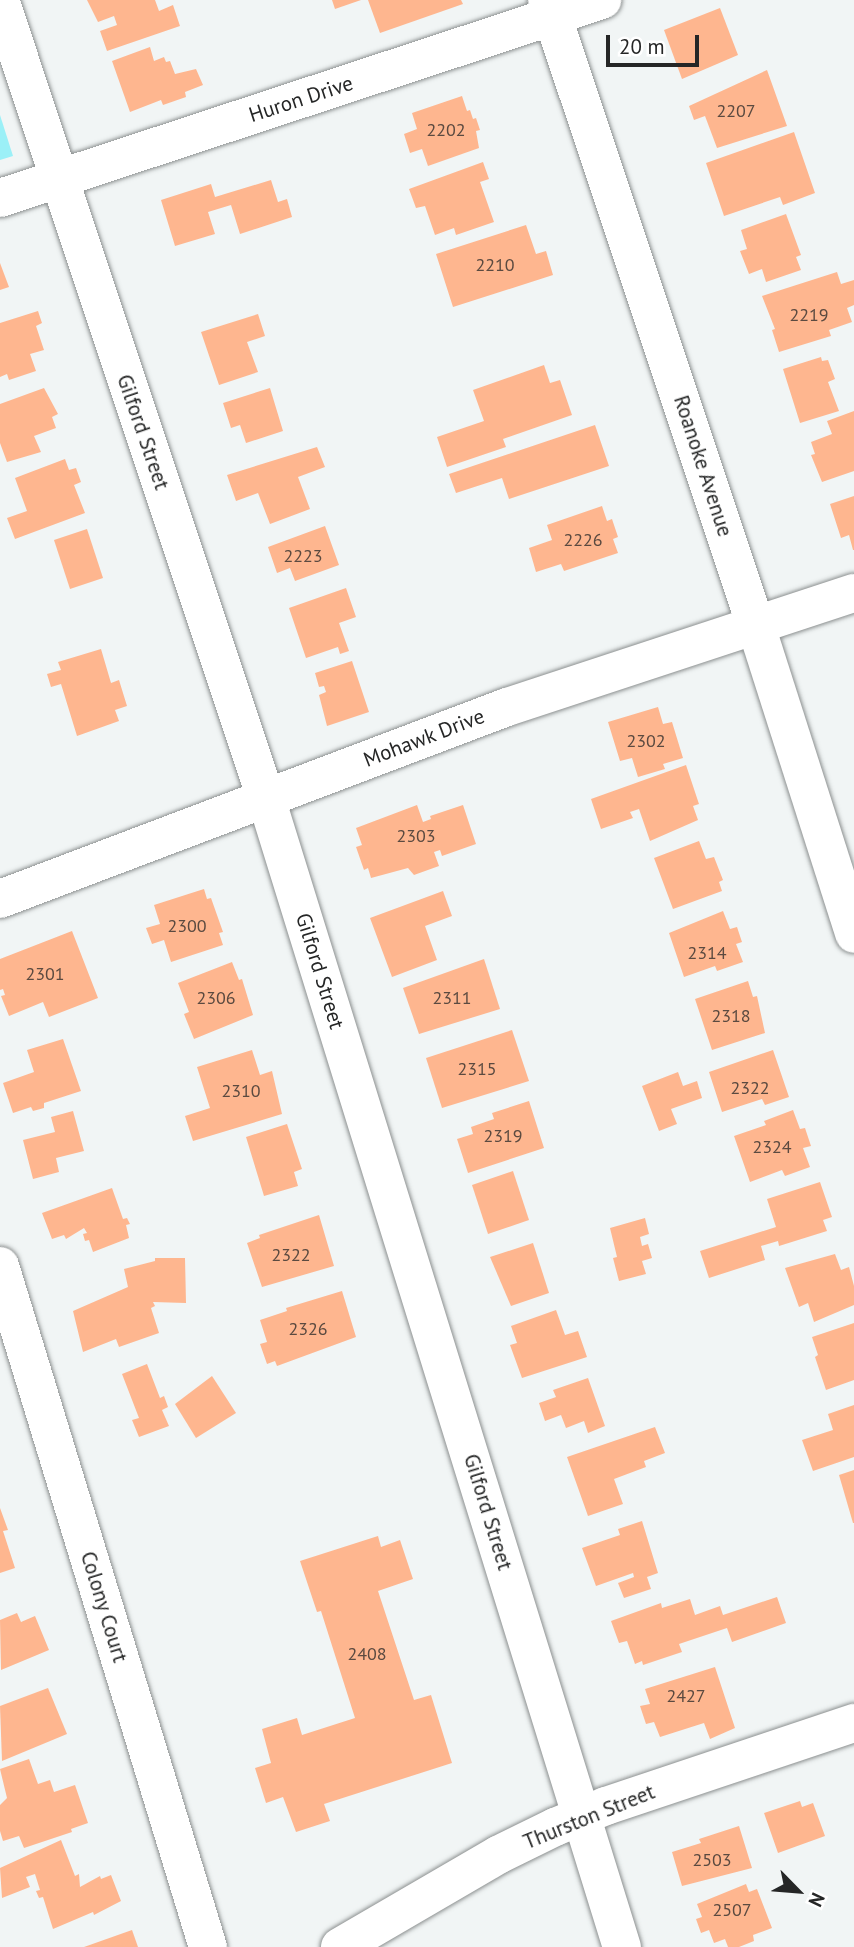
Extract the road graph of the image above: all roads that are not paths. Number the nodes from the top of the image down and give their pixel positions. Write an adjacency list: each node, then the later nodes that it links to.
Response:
1 (0, 0): 4 (street, Gilford Street)
2 (602, 0): 3 (street, Huron Drive)
3 (550, 8): 4 (street, Huron Drive); 7 (street, Roanoke Avenue)
4 (58, 179): 5 (street, Huron Drive); 8 (street, Gilford Street)
5 (0, 198)
6 (854, 593): 7 (street, Mohawk Drive)
7 (756, 626): 8 (street, Mohawk Drive); 10 (street, Roanoke Avenue)
8 (266, 798): 9 (street, Mohawk Drive); 13 (street, Gilford Street)
9 (0, 899)
10 (854, 934)
11 (0, 1266): 14 (street, Colony Court)
12 (854, 1723): 13 (street, Thurston Street)
13 (583, 1816): 15 (street, Thurston Street); 16 (street, Gilford Street)
14 (208, 1947)
15 (340, 1947)
16 (622, 1947)

